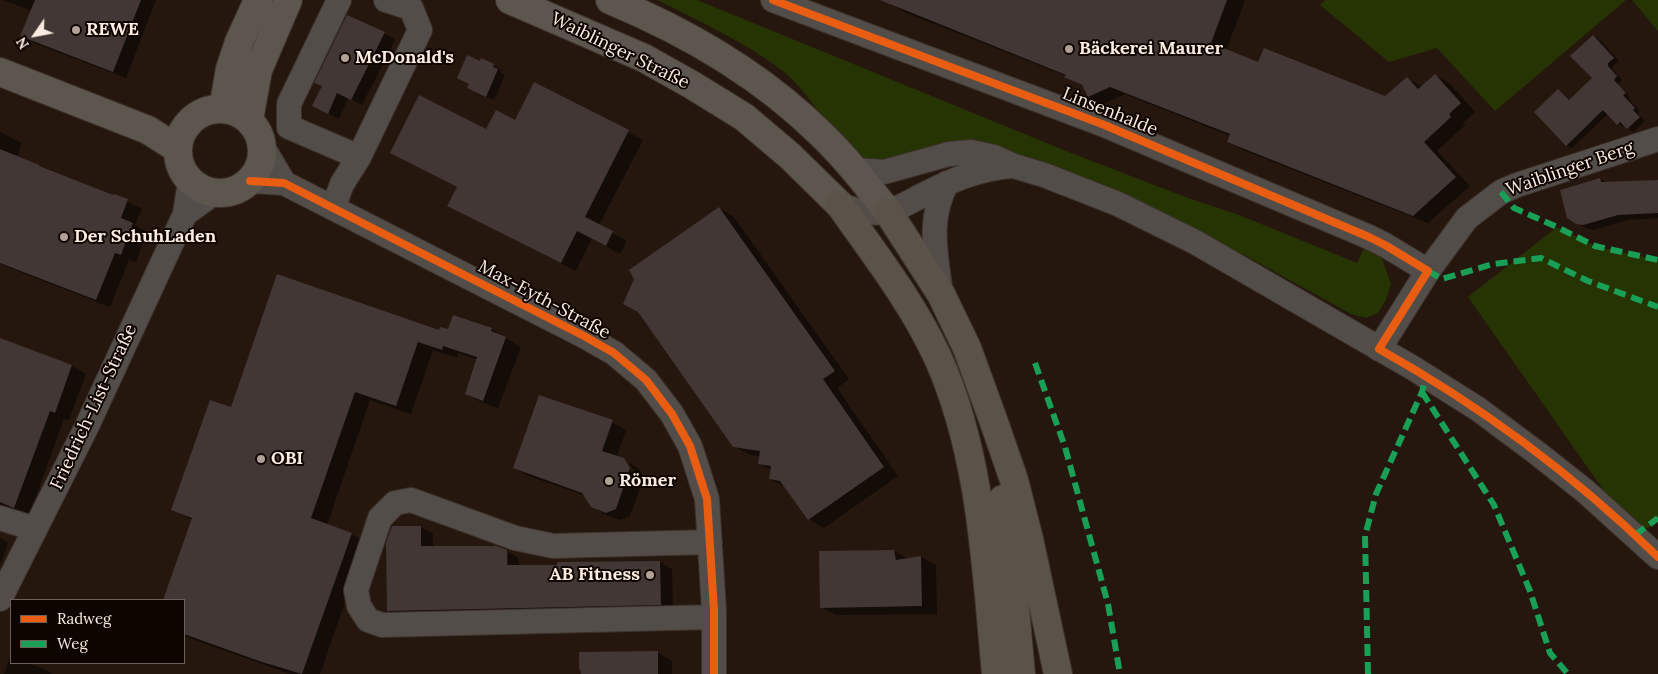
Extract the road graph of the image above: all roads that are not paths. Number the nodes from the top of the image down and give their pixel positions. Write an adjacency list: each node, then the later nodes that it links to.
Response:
1 (258, 0): 9 (main road)
2 (288, 0): 11 (main road)
3 (340, 0): 16 (street)
4 (386, 0): 16 (street)
5 (510, 0): 24 (main road, Waiblinger Straße)
6 (610, 0): 18 (main road)
7 (773, 0): 28 (street, Linsenhalde)
8 (0, 72): 12 (main road)
9 (223, 109): 10 (main road); 11 (main road)
10 (195, 117): 12 (main road); 15 (main road)
11 (249, 120): 14 (main road)
12 (148, 130): 15 (main road)
13 (1658, 139): 28 (street, Waiblinger Berg)
14 (262, 146): 20 (main road); 21 (street)
15 (178, 150): 19 (main road)
16 (359, 157): 25 (street)
17 (1014, 166): 18 (street); 22 (street); 30 (street)
18 (855, 170): 26 (main road)
19 (190, 181): 23 (main road); 27 (street, Friedrich-List-Straße)
20 (250, 181): 21 (street, Max-Eyth-Straße); 23 (main road, Friedrich-List-Straße)
21 (284, 183): 25 (street, Max-Eyth-Straße)
22 (947, 183): 26 (street); 29 (street)
23 (214, 193): 27 (street, Friedrich-List-Straße)
24 (840, 205): 26 (street); 39 (highway)
25 (333, 208): 34 (street, Max-Eyth-Straße)
26 (888, 212): 29 (highway)
27 (185, 214): 33 (street, Friedrich-List-Straße)
28 (1428, 271): 30 (street, Waiblinger Berg)
29 (941, 294): 31 (highway)
30 (1379, 349): 35 (street)
31 (996, 425): 40 (highway); 41 (highway)
32 (0, 518): 33 (street)
33 (36, 529): 36 (street, Friedrich-List-Straße)
34 (710, 542): 37 (street, Max-Eyth-Straße); 37 (street)
35 (1658, 557)
36 (0, 599)
37 (714, 617): 38 (street, Max-Eyth-Straße)
38 (714, 674)
39 (996, 674)
40 (1021, 674)
41 (1058, 674)

